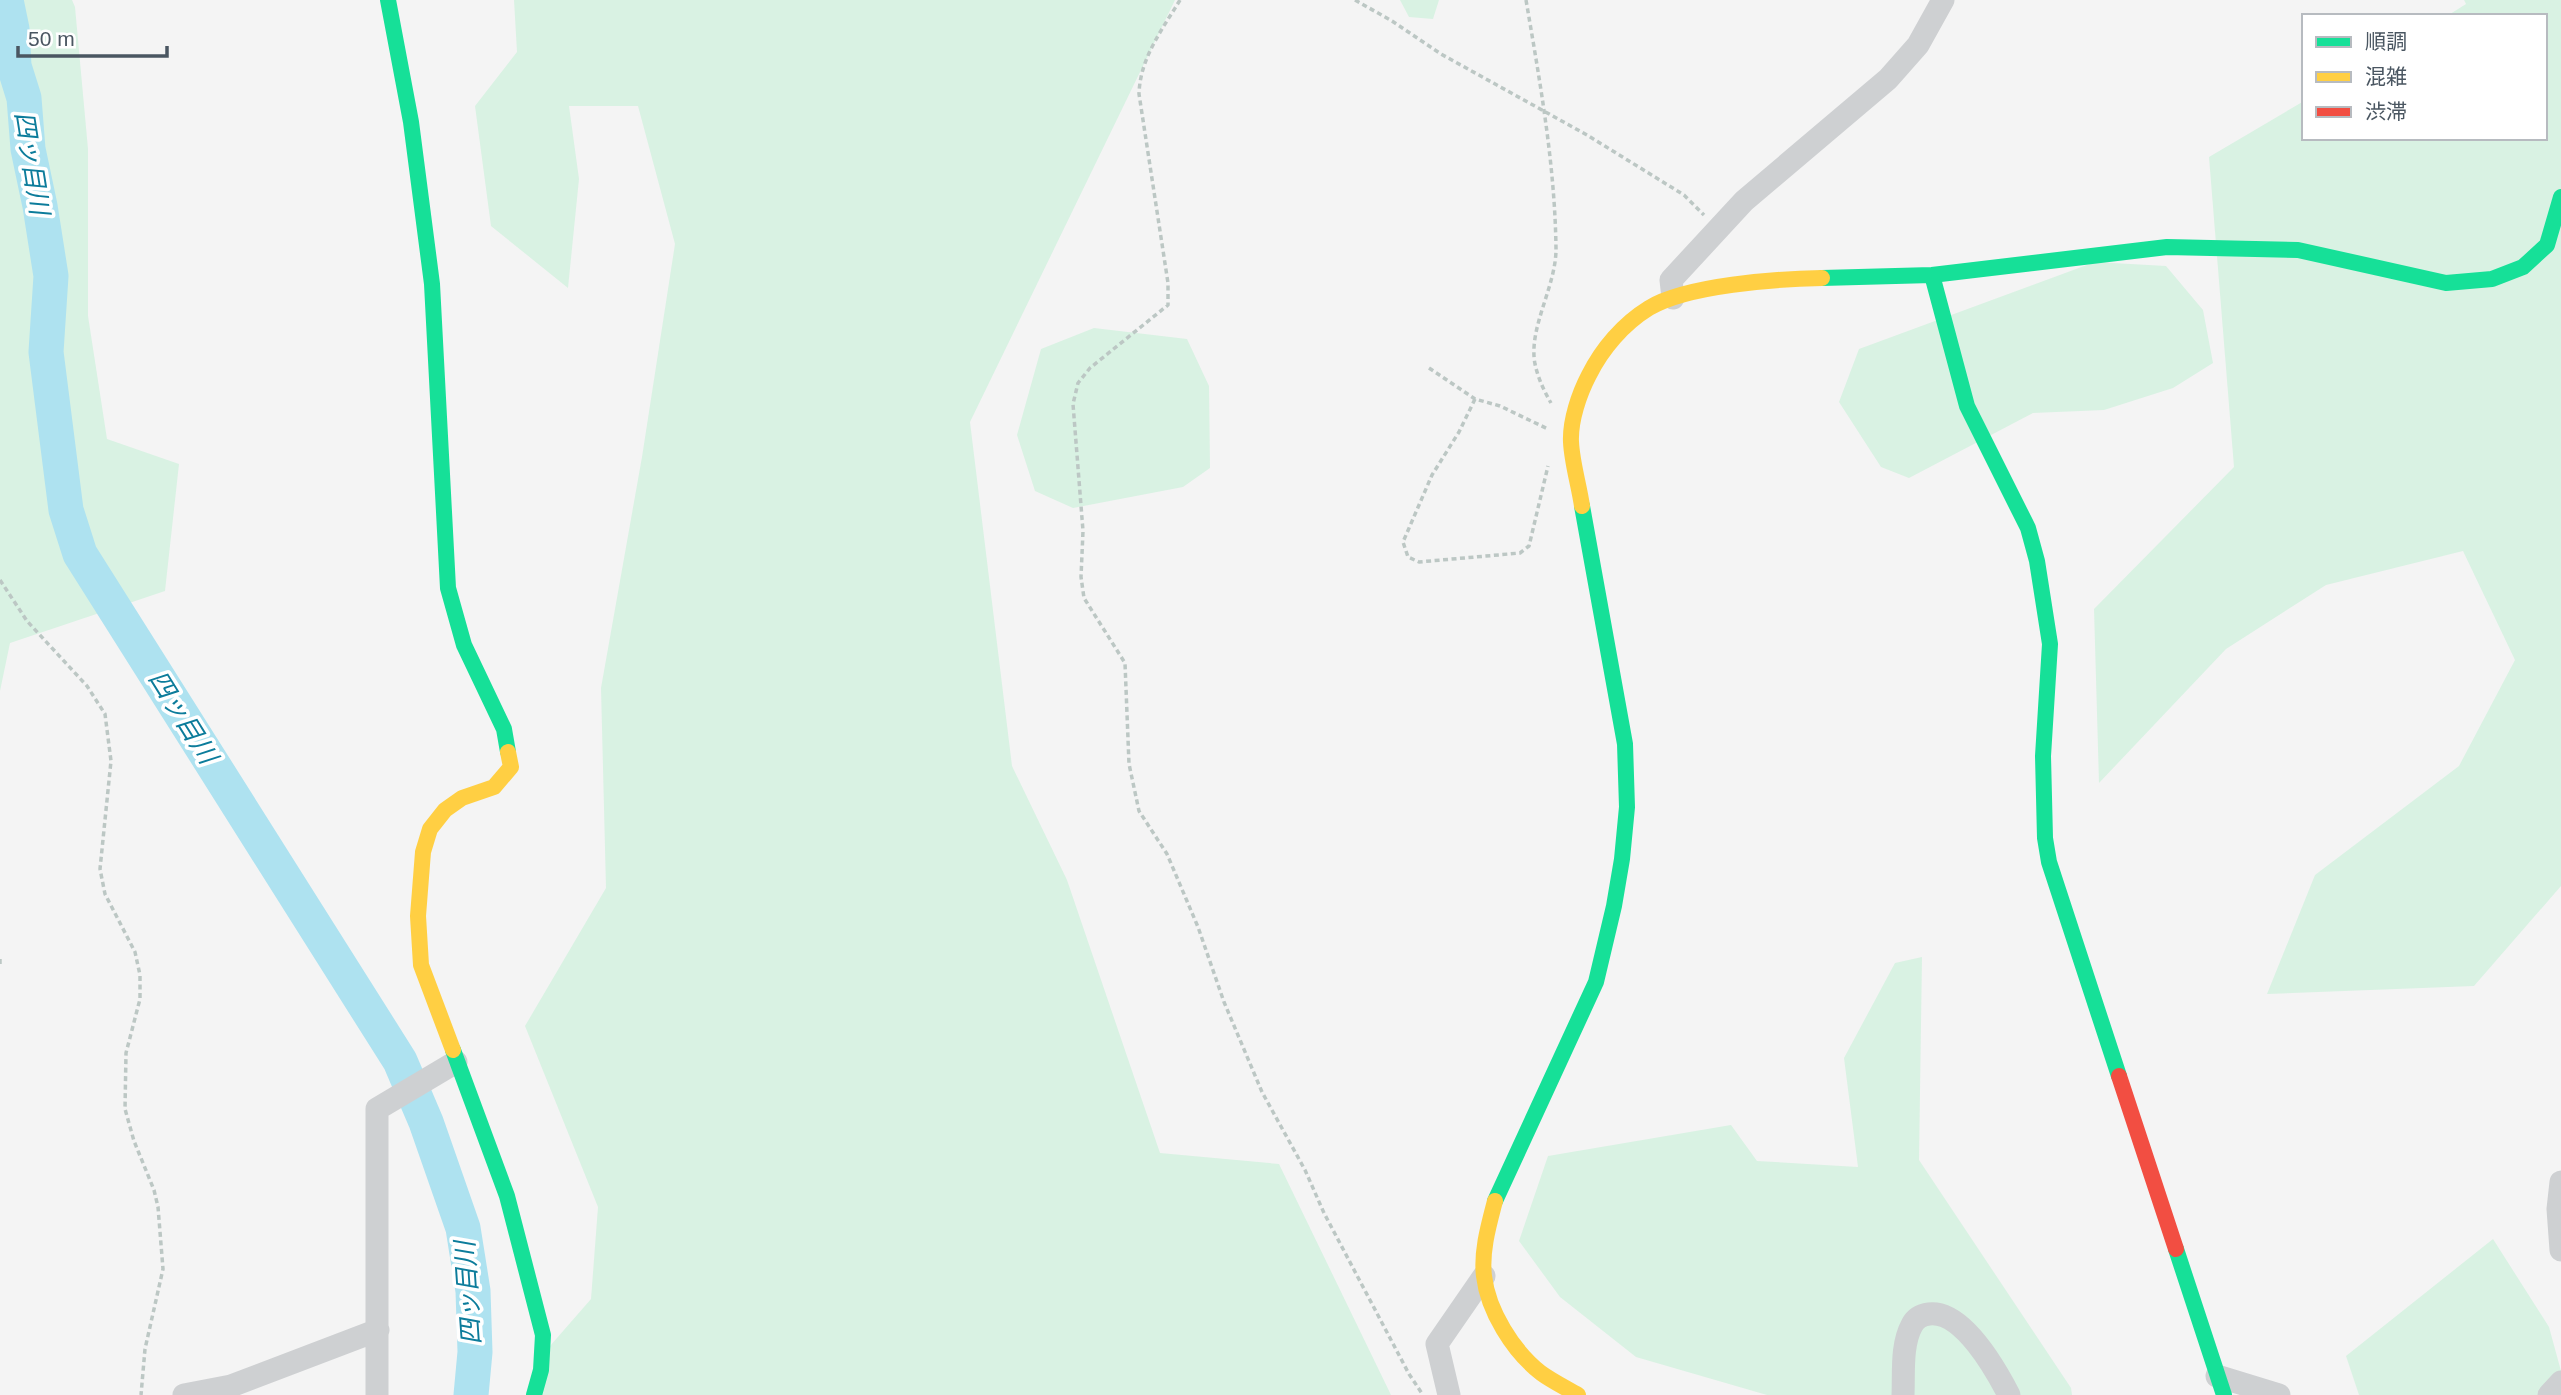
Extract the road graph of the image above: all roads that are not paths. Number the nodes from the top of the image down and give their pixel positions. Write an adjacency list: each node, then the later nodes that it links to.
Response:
1 (388, 0): 6 (street)
2 (1943, 0): 5 (street)
3 (2561, 197): 4 (street)
4 (1931, 275): 5 (street); 12 (street)
5 (1673, 298): 9 (street)
6 (456, 1062): 10 (street); 15 (street)
7 (2561, 1182): 8 (street)
8 (2561, 1250)
9 (1484, 1276): 16 (street); 17 (street)
10 (378, 1330): 13 (street); 14 (street)
11 (2561, 1382): 21 (street)
12 (2221, 1385): 20 (street)
13 (184, 1395)
14 (377, 1395)
15 (534, 1395)
16 (1449, 1395)
17 (1578, 1395)
18 (1903, 1395): 19 (street)
19 (2009, 1395)
20 (2278, 1395)
21 (2549, 1395)

